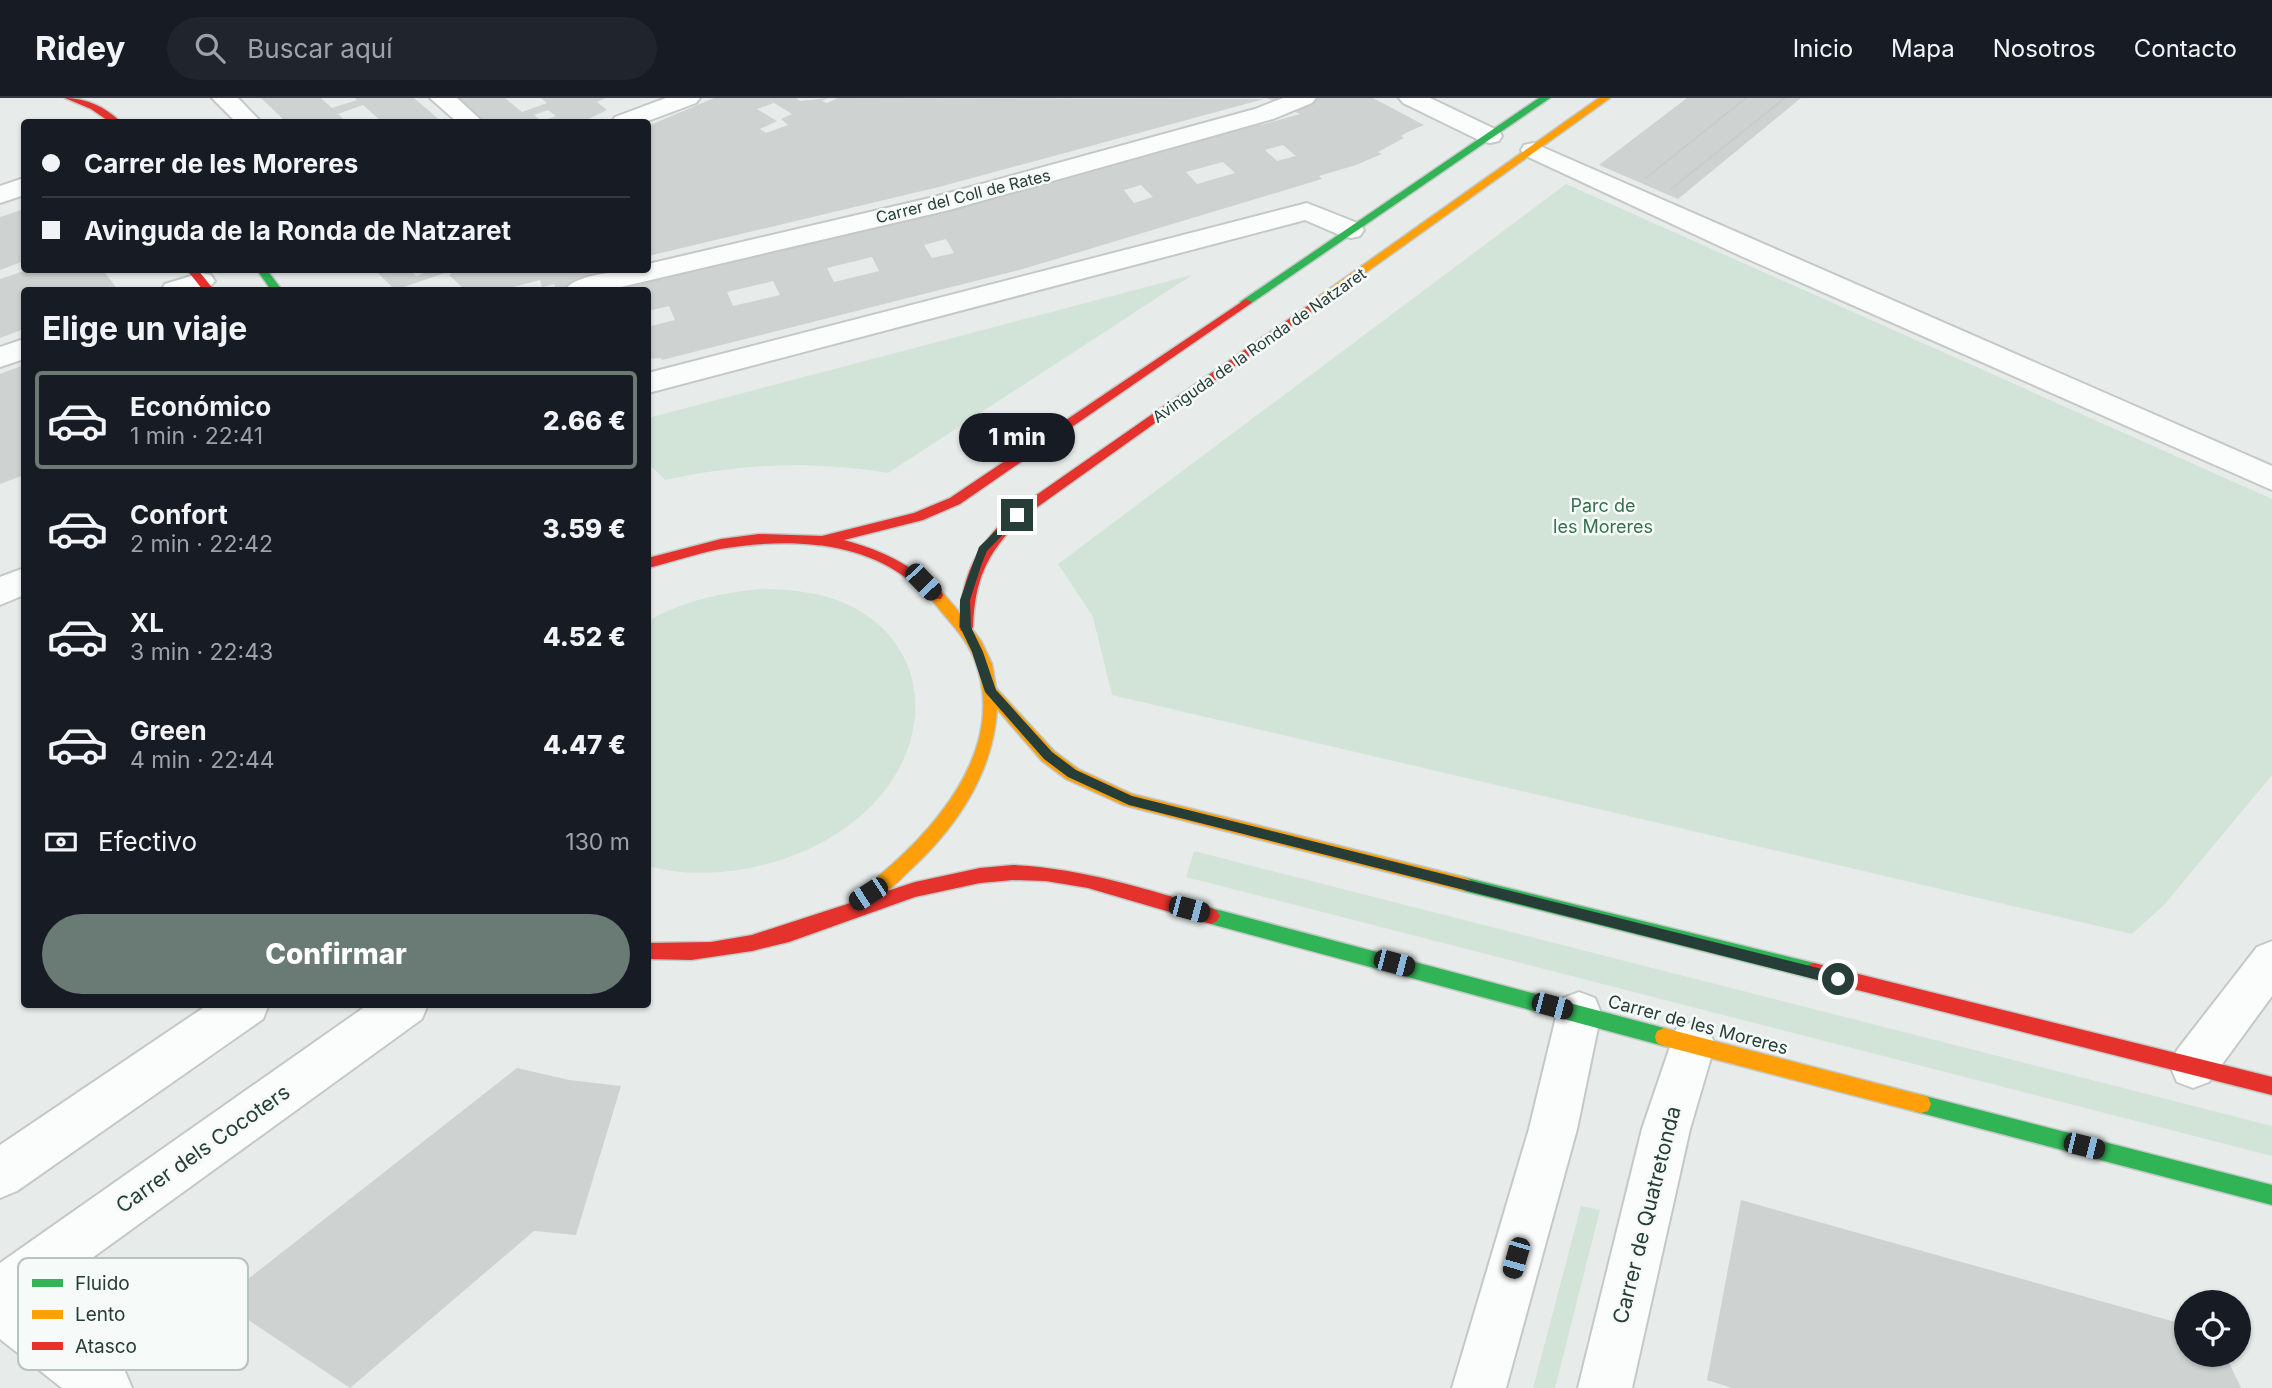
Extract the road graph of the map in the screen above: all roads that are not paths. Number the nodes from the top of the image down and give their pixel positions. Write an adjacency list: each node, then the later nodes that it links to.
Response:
1 (70, 98): 10 (main road)
2 (225, 98): 11 (street)
3 (442, 98): 12 (street)
4 (688, 98): 9 (street)
5 (1304, 98): 19 (street, Carrer del Coll de Rates)
6 (1411, 98): 14 (street)
7 (1545, 98): 14 (main road)
8 (1605, 98): 15 (main road, Avinguda de la Ronda de Natzaret)
9 (657, 103): 13 (street)
10 (112, 119)
11 (246, 119)
12 (467, 119)
13 (629, 119)
14 (1490, 136): 18 (main road)
15 (1533, 150): 25 (street); 32 (main road, Avinguda de la Ronda de Natzaret)
16 (21, 187): 17 (street)
17 (0, 195)
18 (1351, 230): 24 (street); 26 (main road)
19 (651, 271)
20 (642, 273): 21 (street, Carrer del Coll de Rates)
21 (589, 287)
22 (21, 349): 23 (street)
23 (0, 358)
24 (651, 382)
25 (2272, 480)
26 (818, 541): 27 (main road); 32 (main road)
27 (709, 544): 28 (main road); 29 (main road)
28 (651, 548)
29 (651, 562)
30 (21, 582): 31 (street)
31 (0, 592)
32 (966, 627): 33 (main road)
33 (991, 692): 34 (main road); 41 (main road)
34 (789, 934): 35 (main road); 39 (main road, Carrer de les Moreres)
35 (651, 951)
36 (2272, 961): 41 (street)
37 (241, 1008): 43 (street)
38 (400, 1008): 45 (street, Carrer dels Cocoters)
39 (1579, 1013): 40 (main road, Carrer de les Moreres); 52 (street)
40 (1692, 1044): 44 (main road, Carrer de les Moreres); 53 (street, Carrer de Quatretonda)
41 (2193, 1066): 42 (main road)
42 (2272, 1086)
43 (0, 1174)
44 (2272, 1195)
45 (50, 1258)
46 (18, 1281): 47 (street, Carrer dels Cocoters)
47 (0, 1294)
48 (0, 1306): 49 (street)
49 (18, 1320)
50 (82, 1370): 51 (street)
51 (105, 1388)
52 (1479, 1388)
53 (1605, 1388)

